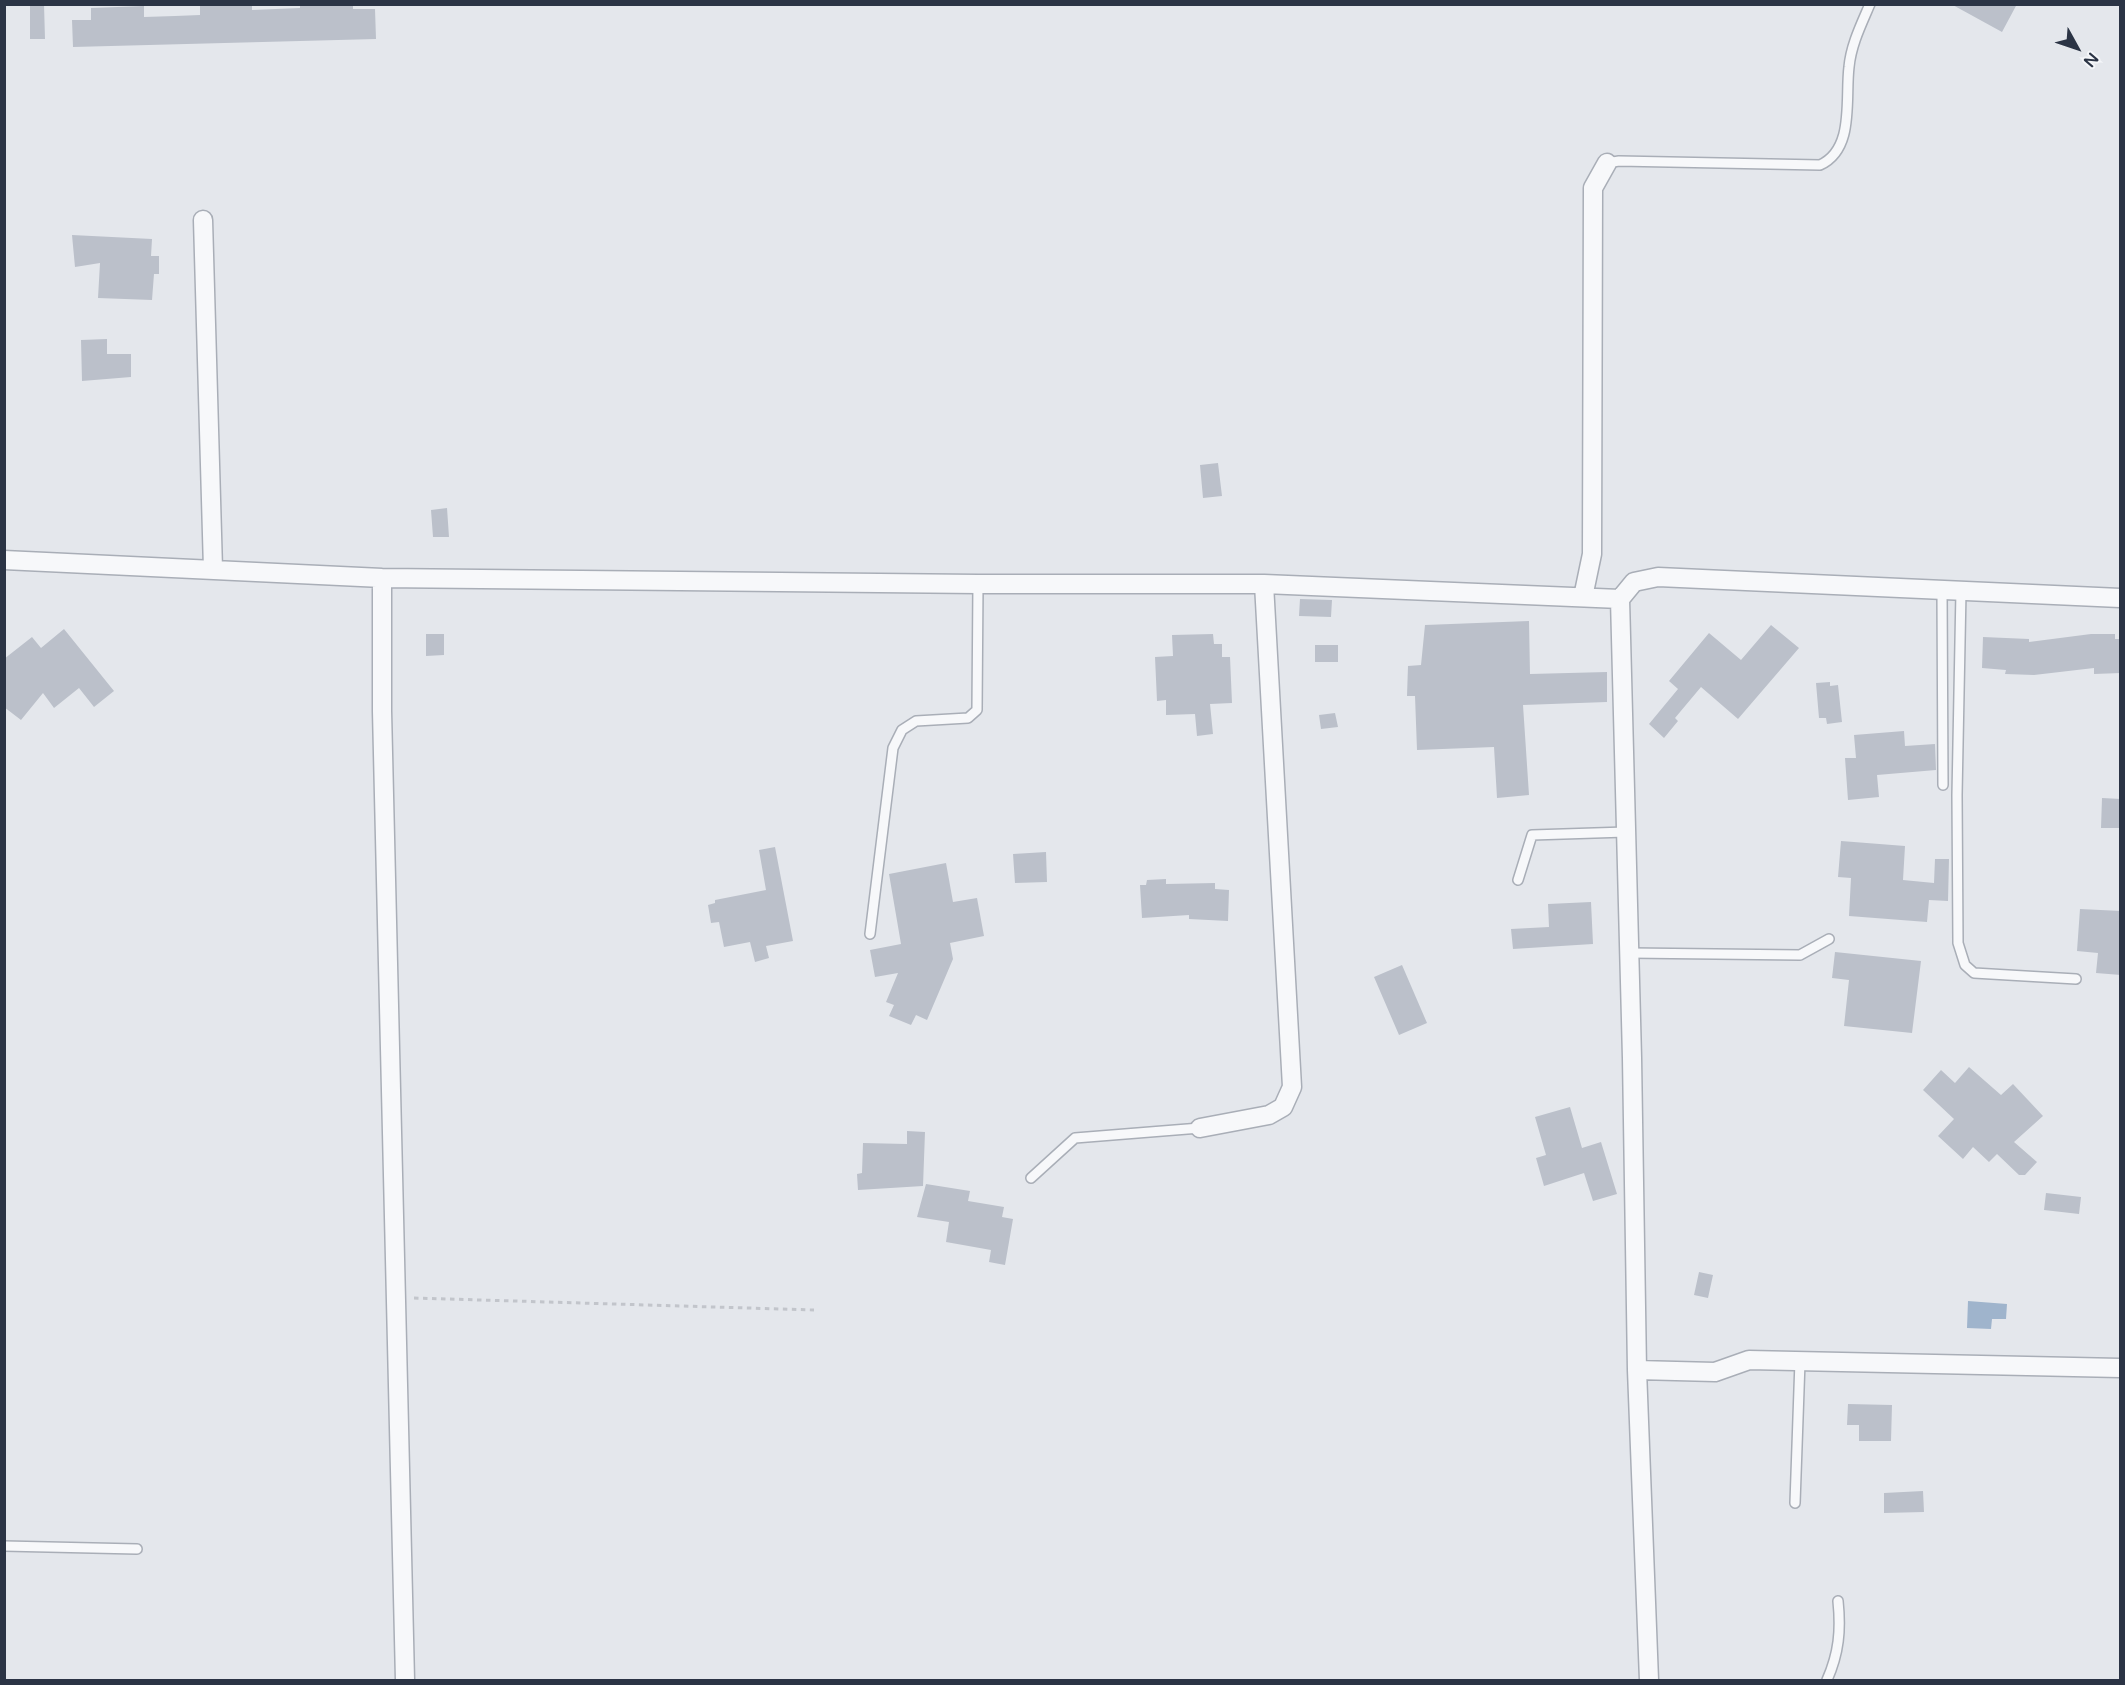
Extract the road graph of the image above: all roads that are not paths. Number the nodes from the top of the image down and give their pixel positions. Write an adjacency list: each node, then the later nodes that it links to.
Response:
1 (1870, 4): 2 (lane)
2 (1607, 163): 11 (street)
3 (203, 220): 5 (street)
4 (4, 560): 5 (street)
5 (213, 569): 6 (street)
6 (382, 578): 7 (street); 30 (street)
7 (978, 584): 8 (street); 17 (lane)
8 (1264, 584): 11 (street); 21 (street)
9 (1942, 591): 10 (street); 13 (street); 14 (lane)
10 (1961, 591): 12 (street); 20 (lane)
11 (1583, 597): 13 (street)
12 (2121, 598)
13 (1620, 599): 15 (street)
14 (1943, 785)
15 (1626, 832): 16 (lane); 19 (street)
16 (1518, 880)
17 (870, 934)
18 (1829, 939): 19 (lane)
19 (1630, 953): 25 (street)
20 (2076, 979)
21 (1200, 1128): 22 (lane)
22 (1031, 1178)
23 (1800, 1361): 24 (street); 25 (street); 26 (lane)
24 (2121, 1368)
25 (1637, 1370): 31 (street)
26 (1795, 1503)
27 (4, 1546): 28 (lane)
28 (137, 1550)
29 (1838, 1601): 32 (lane)
30 (405, 1680)
31 (1649, 1680)
32 (1827, 1680)

